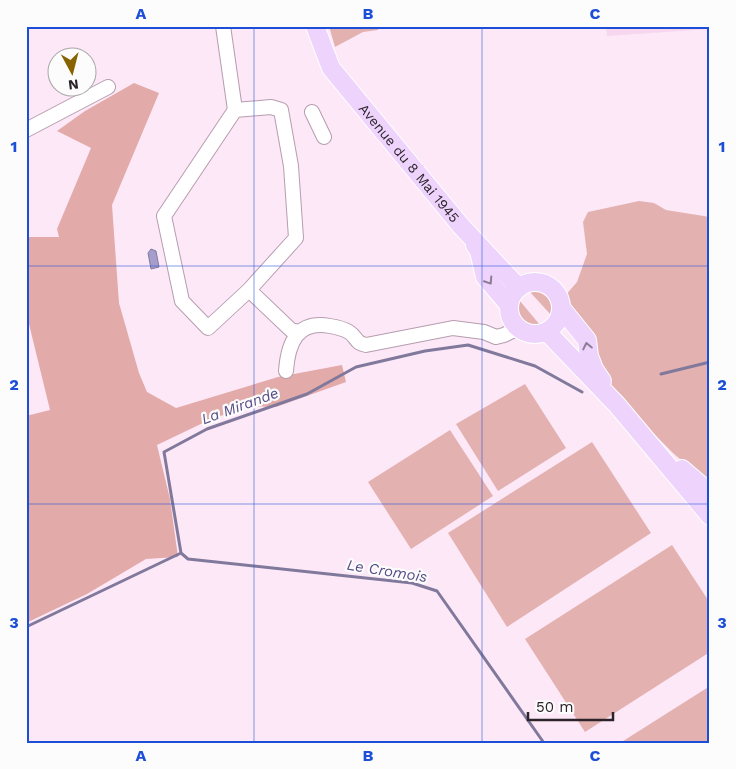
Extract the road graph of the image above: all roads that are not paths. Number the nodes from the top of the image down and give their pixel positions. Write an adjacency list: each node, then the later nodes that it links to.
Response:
1 (223, 26): 4 (street)
2 (315, 26): 8 (main road, Avenue du 8 Mai 1945)
3 (108, 87): 6 (street)
4 (235, 110): 10 (street); 10 (street)
5 (312, 112): 7 (street)
6 (26, 130)
7 (324, 136)
8 (469, 234): 9 (main road, Avenue du 8 Mai 1945); 11 (main road, one-way to 11)
9 (518, 288): 11 (main road); 12 (main road)
10 (249, 290): 14 (street)
11 (509, 305): 13 (main road)
12 (562, 309): 15 (main road); 17 (main road, one-way to 12)
13 (518, 328): 14 (street); 15 (main road)
14 (300, 332): 16 (street)
15 (547, 332): 17 (main road)
16 (286, 371)
17 (616, 405): 18 (main road)
18 (646, 439): 19 (main road); 20 (main road)
19 (710, 493)
20 (710, 516)

